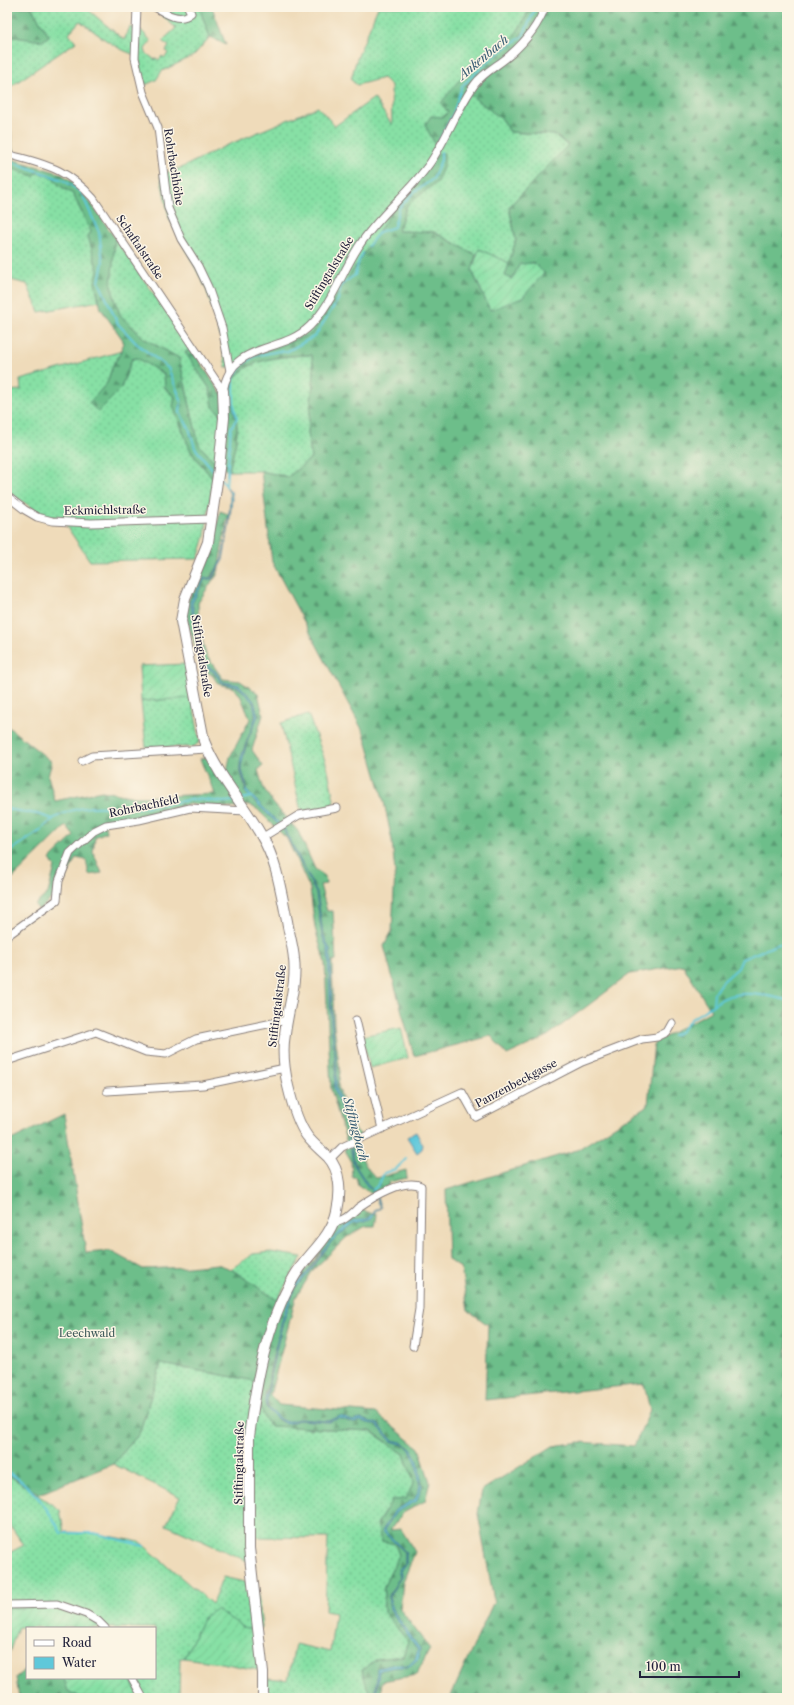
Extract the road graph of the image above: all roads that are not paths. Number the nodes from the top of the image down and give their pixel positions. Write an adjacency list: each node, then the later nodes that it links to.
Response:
1 (137, 7): 6 (street, Rohrbachhöhe)
2 (155, 7): 3 (street)
3 (188, 7)
4 (546, 7): 6 (street, Stiftingtalstraße)
5 (7, 154): 7 (street, Schaftalstraße)
6 (230, 371): 7 (street, Stiftingtalstraße)
7 (223, 391): 9 (street, Stiftingtalstraße)
8 (7, 496): 9 (street, Eckmichlstraße)
9 (211, 518): 10 (street, Stiftingtalstraße)
10 (207, 749): 11 (street); 13 (street, Stiftingtalstraße)
11 (82, 761)
12 (337, 808): 14 (street)
13 (246, 811): 14 (street, Stiftingtalstraße); 15 (street, Rohrbachfeld)
14 (263, 836): 16 (street, Stiftingtalstraße)
15 (7, 936)
16 (287, 1020): 19 (street); 20 (street, Stiftingtalstraße)
17 (356, 1020): 22 (street)
18 (672, 1023): 22 (street, Panzenbeckgasse)
19 (7, 1061)
20 (284, 1068): 21 (street); 23 (street, Stiftingtalstraße)
21 (107, 1091)
22 (382, 1129): 23 (street, Panzenbeckgasse)
23 (330, 1159): 24 (street, Stiftingtalstraße)
24 (333, 1223): 25 (street); 30 (street, Stiftingtalstraße)
25 (413, 1346)
26 (7, 1605): 27 (street)
27 (103, 1627)
28 (133, 1679): 29 (street)
29 (143, 1698)
30 (263, 1698)

